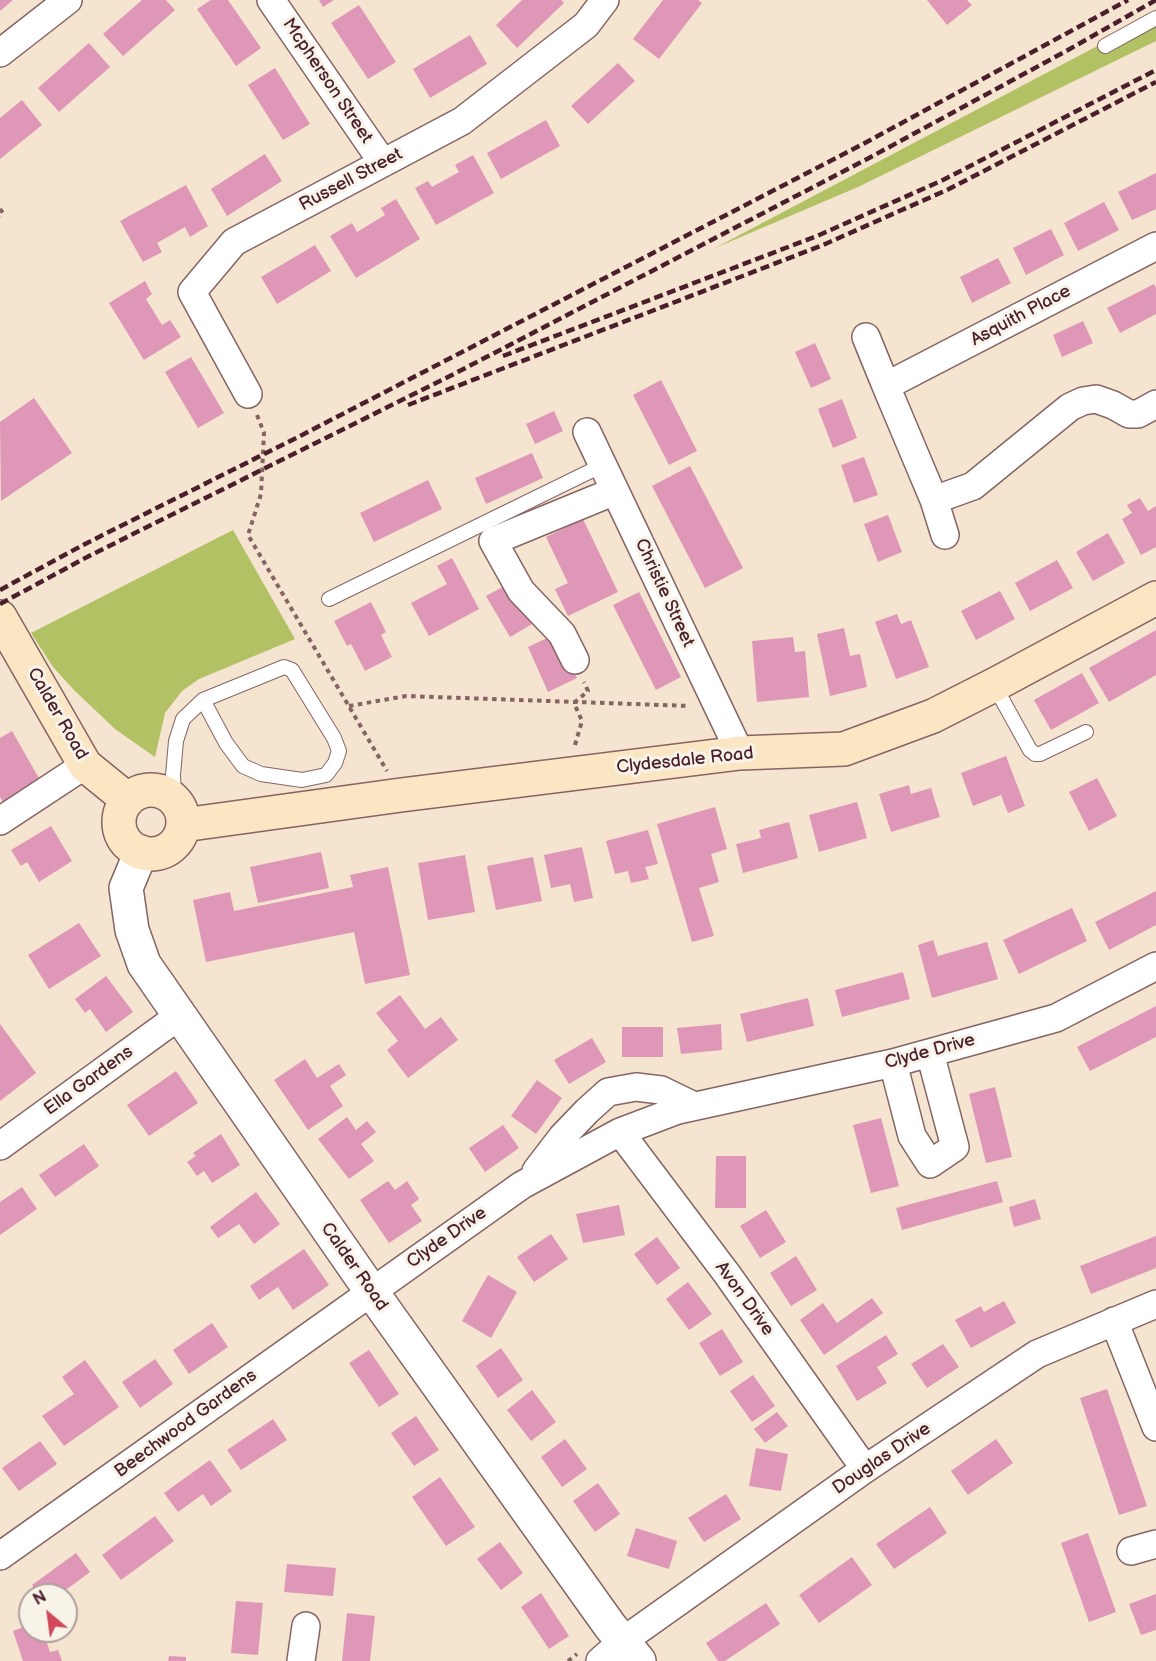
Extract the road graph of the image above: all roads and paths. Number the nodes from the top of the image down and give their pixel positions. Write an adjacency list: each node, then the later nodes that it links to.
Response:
1 (68, 0): 6 (street)
2 (271, 0): 7 (street, Mcpherson Street)
3 (605, 0): 7 (street, Russell Street)
4 (1156, 18): 5 (lane)
5 (1104, 46)
6 (0, 53)
7 (383, 163): 13 (street, Russell Street)
8 (0, 209): 9 (path)
9 (0, 216)
10 (1156, 246): 12 (street, Asquith Place)
11 (866, 337): 12 (street)
12 (886, 386): 18 (street)
13 (248, 394): 27 (path)
14 (1156, 404): 18 (street)
15 (587, 432): 16 (street, Christie Street)
16 (603, 465): 17 (street, Christie Street); 21 (lane)
17 (615, 491): 23 (street); 28 (street, Christie Street)
18 (934, 500): 19 (street)
19 (945, 535)
20 (1156, 598): 24 (main road, Clydesdale Road)
21 (329, 599)
22 (0, 617): 31 (main road, Calder Road)
23 (575, 660): 26 (path)
24 (994, 685): 29 (lane); 30 (main road, Clydesdale Road)
25 (203, 700): 25 (lane); 35 (lane)
26 (574, 703): 27 (path); 28 (path); 32 (path)
27 (349, 706): 33 (path)
28 (718, 707): 30 (street, Christie Street)
29 (1086, 732)
30 (740, 753): 32 (main road, Clydesdale Road)
31 (85, 765): 34 (main road, Calder Road); 36 (street)
32 (560, 775): 33 (main road, Clydesdale Road)
33 (401, 795): 35 (main road, Clydesdale Road)
34 (128, 800): 35 (main road, Clydesdale Road); 37 (main road)
35 (178, 812): 37 (main road)
36 (0, 821)
37 (141, 852): 39 (street, Calder Road)
38 (1156, 966): 40 (street, Clyde Drive)
39 (179, 1016): 44 (street, Ella Gardens); 46 (street, Calder Road)
40 (930, 1053): 41 (street, Clyde Drive); 41 (street)
41 (893, 1063): 42 (street, Clyde Drive)
42 (694, 1106): 43 (street, Clyde Drive); 45 (street, Clyde Drive)
43 (620, 1131): 45 (street, Clyde Drive); 50 (street, Avon Drive)
44 (0, 1146)
45 (522, 1185): 46 (street, Clyde Drive)
46 (371, 1291): 51 (street, Beechwood Gardens); 53 (street, Calder Road)
47 (1156, 1304): 48 (street, Douglas Drive)
48 (1114, 1321): 49 (street); 50 (street, Douglas Drive)
49 (1156, 1427)
50 (865, 1469): 53 (street, Douglas Drive)
51 (0, 1556)
52 (306, 1626): 54 (street)
53 (620, 1654)
54 (301, 1661)

